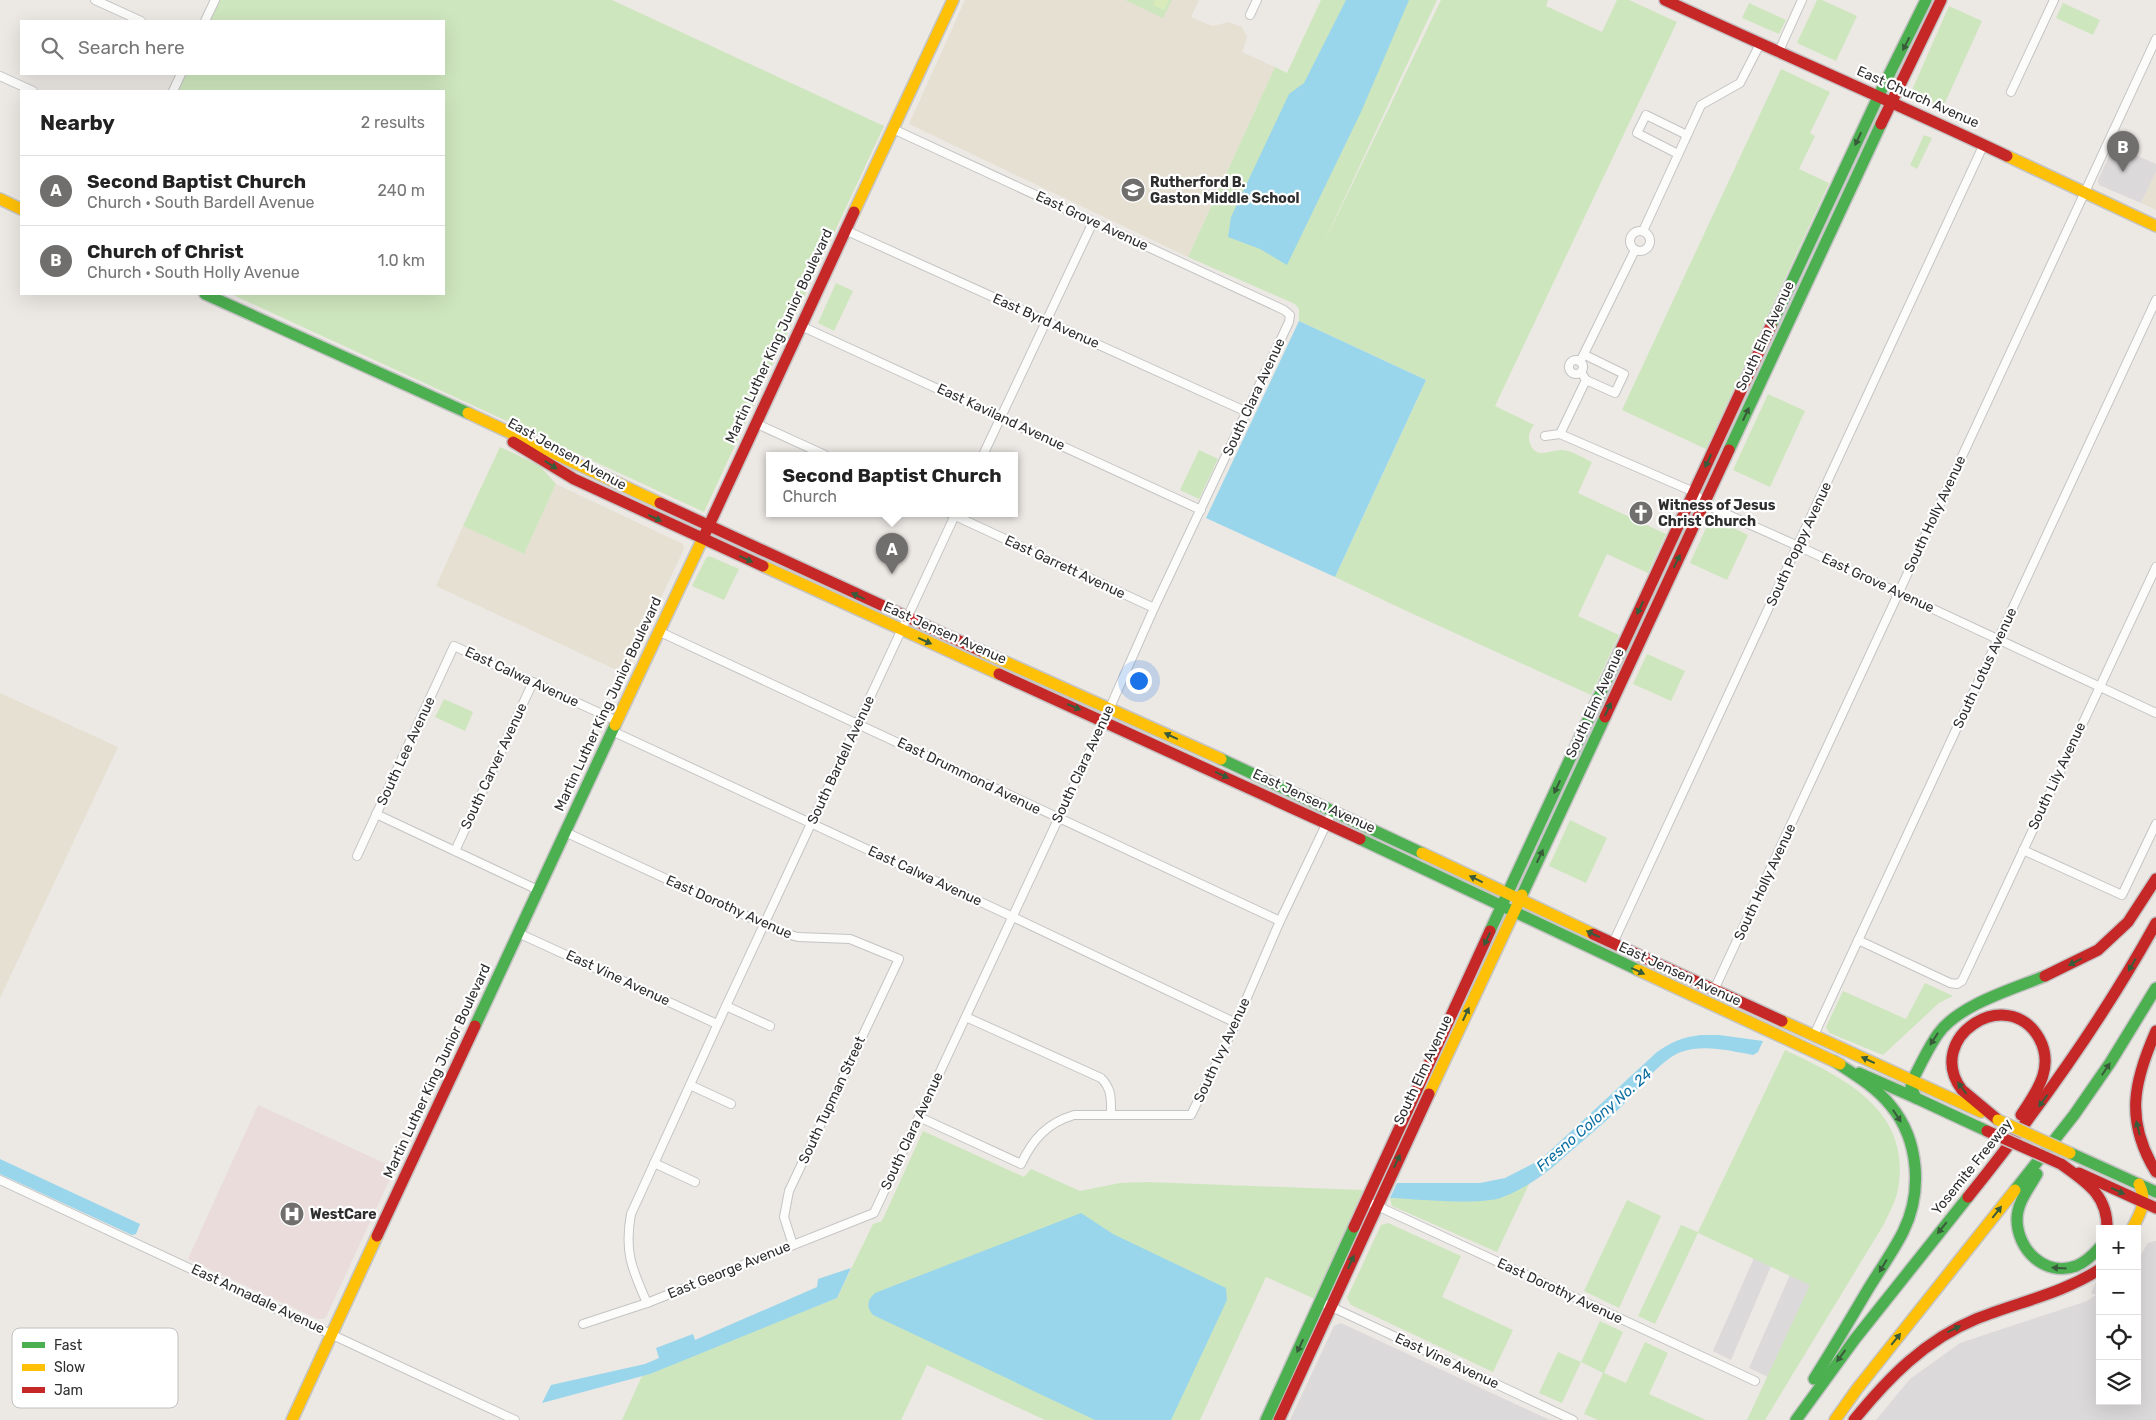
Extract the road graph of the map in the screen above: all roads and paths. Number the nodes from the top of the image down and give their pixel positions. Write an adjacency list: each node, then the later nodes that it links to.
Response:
1 (95, 0): 12 (street)
2 (215, 0): 13 (street)
3 (953, 0): 24 (main road, Martin Luther King Junior Boulevard)
4 (1257, 0): 11 (street)
5 (1665, 0): 10 (main road, East Church Avenue)
6 (1802, 0): 16 (street)
7 (1926, 0): 22 (main road, South Elm Avenue, one-way to 22)
8 (1941, 0): 23 (main road, South Elm Avenue)
9 (2054, 0): 21 (street)
10 (1686, 4): 15 (main road, East Church Avenue)
11 (1250, 15)
12 (139, 20)
13 (205, 20)
14 (2156, 39): 28 (street, South Holly Avenue)
15 (1760, 44): 16 (main road, East Church Avenue); 25 (street)
16 (1778, 52): 22 (main road, East Church Avenue)
17 (181, 75): 20 (street)
18 (0, 76): 19 (street)
19 (31, 90)
20 (173, 90)
21 (2011, 92)
22 (1879, 95): 23 (main road, East Church Avenue); 53 (main road, South Elm Avenue, one-way to 53)
23 (1892, 101): 26 (main road, East Church Avenue); 54 (main road, South Elm Avenue, one-way to 23)
24 (893, 129): 31 (street, East Grove Avenue); 33 (main road, Martin Luther King Junior Boulevard)
25 (1687, 135): 27 (street); 27 (street)
26 (1984, 144): 28 (main road, East Church Avenue); 60 (street, South Poppy Avenue)
27 (1678, 154): 34 (street)
28 (2084, 192): 32 (main road, East Church Avenue); 62 (street, South Holly Avenue)
29 (0, 199): 30 (main road)
30 (20, 209)
31 (1093, 222): 38 (street, East Grove Avenue); 39 (street)
32 (2156, 226)
33 (845, 230): 39 (street, East Byrd Avenue); 40 (main road, Martin Luther King Junior Boulevard)
34 (1644, 232): 35 (street); 35 (street)
35 (1635, 250): 41 (street)
36 (207, 295): 46 (main road, East Jensen Avenue)
37 (2156, 300): 67 (street, South Lotus Avenue)
38 (1290, 315): 45 (street, South Clara Avenue)
39 (1046, 321): 45 (street, East Byrd Avenue); 47 (street)
40 (801, 326): 47 (street, East Kaviland Avenue); 48 (main road, Martin Luther King Junior Boulevard)
41 (1585, 355): 42 (street); 44 (street)
42 (1580, 362): 43 (street); 43 (street)
43 (1581, 372): 44 (street)
44 (1586, 380): 49 (street)
45 (1248, 412): 55 (street, South Clara Avenue)
46 (464, 413): 58 (main road, East Jensen Avenue); 59 (main road, East Jensen Avenue, one-way to 59)
47 (1000, 417): 52 (street); 55 (street, East Kaviland Avenue)
48 (755, 423): 51 (street); 58 (main road, Martin Luther King Junior Boulevard)
49 (1560, 434): 50 (street); 53 (street, East Grove Avenue)
50 (1545, 436)
51 (818, 452)
52 (983, 452)
53 (1694, 492): 54 (street, East Grove Avenue); 88 (main road, South Elm Avenue, one-way to 88)
54 (1704, 504): 60 (street, East Grove Avenue); 89 (main road, South Elm Avenue, one-way to 54)
55 (1201, 510): 63 (street, South Clara Avenue)
56 (952, 517): 64 (street, South Bardell Avenue)
57 (959, 517): 63 (street, East Garrett Avenue)
58 (708, 526): 59 (main road, Martin Luther King Junior Boulevard); 64 (main road, East Jensen Avenue, one-way to 58)
59 (702, 539): 65 (main road, East Jensen Avenue, one-way to 65); 66 (main road, Martin Luther King Junior Boulevard)
60 (1798, 546): 62 (street, East Grove Avenue); 98 (street, South Poppy Avenue)
61 (2156, 567): 70 (street, South Lily Avenue)
62 (1899, 592): 67 (street, East Grove Avenue); 102 (street, South Holly Avenue)
63 (1154, 608): 71 (street, South Clara Avenue)
64 (907, 618): 65 (street, South Bardell Avenue); 71 (main road, East Jensen Avenue)
65 (901, 630): 73 (main road, East Jensen Avenue, one-way to 73); 74 (street, South Bardell Avenue)
66 (658, 631): 74 (street, East Drummond Avenue); 75 (main road, Martin Luther King Junior Boulevard)
67 (1998, 639): 70 (street, East Grove Avenue); 97 (street, South Lotus Avenue)
68 (454, 646): 69 (street, East Calwa Avenue); 77 (street, South Lee Avenue)
69 (533, 682): 75 (street, East Calwa Avenue); 84 (street, South Carver Avenue)
70 (2100, 687): 72 (street, East Grove Avenue); 83 (street, South Lily Avenue)
71 (1110, 708): 73 (street, South Clara Avenue); 76 (main road, East Jensen Avenue, one-way to 71)
72 (2156, 713)
73 (1104, 721): 78 (street, South Clara Avenue); 80 (main road, East Jensen Avenue, one-way to 80)
74 (858, 724): 78 (street, East Drummond Avenue); 79 (street, South Bardell Avenue)
75 (614, 726): 79 (street, East Calwa Avenue); 82 (main road, Martin Luther King Junior Boulevard)
76 (1333, 810): 80 (street, South Ivy Avenue); 88 (main road, East Jensen Avenue, one-way to 76)
77 (376, 814): 84 (street); 85 (street, South Lee Avenue)
78 (1058, 819): 92 (street, South Clara Avenue); 93 (street, East Drummond Avenue)
79 (811, 823): 92 (street, East Calwa Avenue); 95 (street, South Bardell Avenue)
80 (1327, 823): 90 (main road, East Jensen Avenue); 93 (street, South Ivy Avenue)
81 (2156, 824): 83 (street)
82 (565, 832): 87 (main road, Martin Luther King Junior Boulevard); 95 (street, East Dorothy Avenue)
83 (2023, 850): 97 (street, South Lily Avenue)
84 (455, 851): 87 (street)
85 (357, 856)
86 (2156, 879): 112 (main road, one-way to 112)
87 (538, 890): 96 (main road, Martin Luther King Junior Boulevard)
88 (1507, 894): 89 (main road, East Jensen Avenue); 90 (main road, South Elm Avenue)
89 (1520, 900): 91 (main road, South Elm Avenue); 98 (main road, East Jensen Avenue, one-way to 89)
90 (1501, 907): 91 (main road, East Jensen Avenue); 129 (main road, South Elm Avenue, one-way to 129)
91 (1514, 913): 100 (main road, East Jensen Avenue, one-way to 100); 129 (main road, South Elm Avenue, one-way to 91)
92 (1013, 916): 104 (street, South Clara Avenue); 105 (street, East Calwa Avenue)
93 (1280, 921): 105 (street, South Ivy Avenue)
94 (2156, 923): 125 (main road, Yosemite Freeway, one-way to 125)
95 (764, 924): 99 (street, East Dorothy Avenue); 103 (street, South Bardell Avenue)
96 (518, 933): 106 (street, East Vine Avenue); 141 (main road, Martin Luther King Junior Boulevard)
97 (1858, 940): 110 (street, South Lotus Avenue)
98 (1613, 943): 102 (main road, East Jensen Avenue)
99 (899, 959): 134 (street, South Tupman Street)
100 (1660, 981): 102 (main road); 108 (main road, East Jensen Avenue)
101 (2156, 988): 119 (main road, one-way to 101)
102 (1714, 990): 110 (main road, East Jensen Avenue)
103 (726, 1006): 106 (street, South Bardell Avenue); 107 (street)
104 (966, 1017): 116 (street); 117 (street, South Clara Avenue)
105 (1236, 1023): 116 (street, South Ivy Avenue)
106 (718, 1024): 113 (street, South Bardell Avenue)
107 (770, 1026)
108 (1758, 1026): 110 (main road); 111 (main road, East Jensen Avenue)
109 (2156, 1031): 122 (main road, one-way to 109)
110 (1814, 1035): 112 (main road, East Jensen Avenue, one-way to 110)
111 (1834, 1061): 114 (main road, East Jensen Avenue); 148 (main road, one-way to 148)
112 (1912, 1081): 114 (main road); 118 (main road, East Jensen Avenue)
113 (690, 1085): 115 (street); 120 (street, South Bardell Avenue)
114 (1916, 1098): 121 (main road, East Jensen Avenue, bridge)
115 (731, 1104)
116 (1111, 1114): 117 (street, South Ivy Avenue)
117 (919, 1118): 131 (street, South Clara Avenue)
118 (1998, 1120): 125 (main road, one-way to 125); 126 (main road, East Jensen Avenue, bridge)
119 (2060, 1132): 135 (main road, one-way to 119); 149 (main road, one-way to 119)
120 (654, 1163): 124 (street); 138 (street, South Bardell Avenue)
121 (2061, 1164): 128 (main road, East Jensen Avenue, one-way to 128); 132 (main road)
122 (2156, 1172)
123 (0, 1180): 141 (street, East Annadale Avenue)
124 (694, 1182)
125 (1978, 1184): 148 (main road, Yosemite Freeway, one-way to 148)
126 (2139, 1184): 127 (main road, East Jensen Avenue); 128 (main road)
127 (2156, 1192)
128 (2144, 1202): 130 (main road, East Jensen Avenue); 133 (main road)
129 (1371, 1203): 137 (main road, South Elm Avenue); 139 (main road, South Elm Avenue, one-way to 129); 142 (street, East Dorothy Avenue)
130 (2156, 1208)
131 (874, 1213): 134 (street, East George Avenue)
132 (2108, 1225)
133 (2134, 1225)
134 (793, 1245): 138 (street, East George Avenue)
135 (2096, 1251)
136 (2098, 1270): 150 (main road, one-way to 136)
137 (1321, 1302): 139 (street, East Vine Avenue); 145 (main road, South Elm Avenue, one-way to 145)
138 (647, 1303): 140 (street, East George Avenue)
139 (1332, 1307): 146 (main road, South Elm Avenue); 147 (street, East Vine Avenue)
140 (583, 1324)
141 (332, 1334): 143 (main road, Martin Luther King Junior Boulevard); 144 (street, East Annadale Avenue)
142 (1755, 1381)
143 (294, 1419)
144 (515, 1420)
145 (1266, 1420)
146 (1279, 1420)
147 (1573, 1420)
148 (1794, 1420)
149 (1835, 1420)
150 (1854, 1420)

